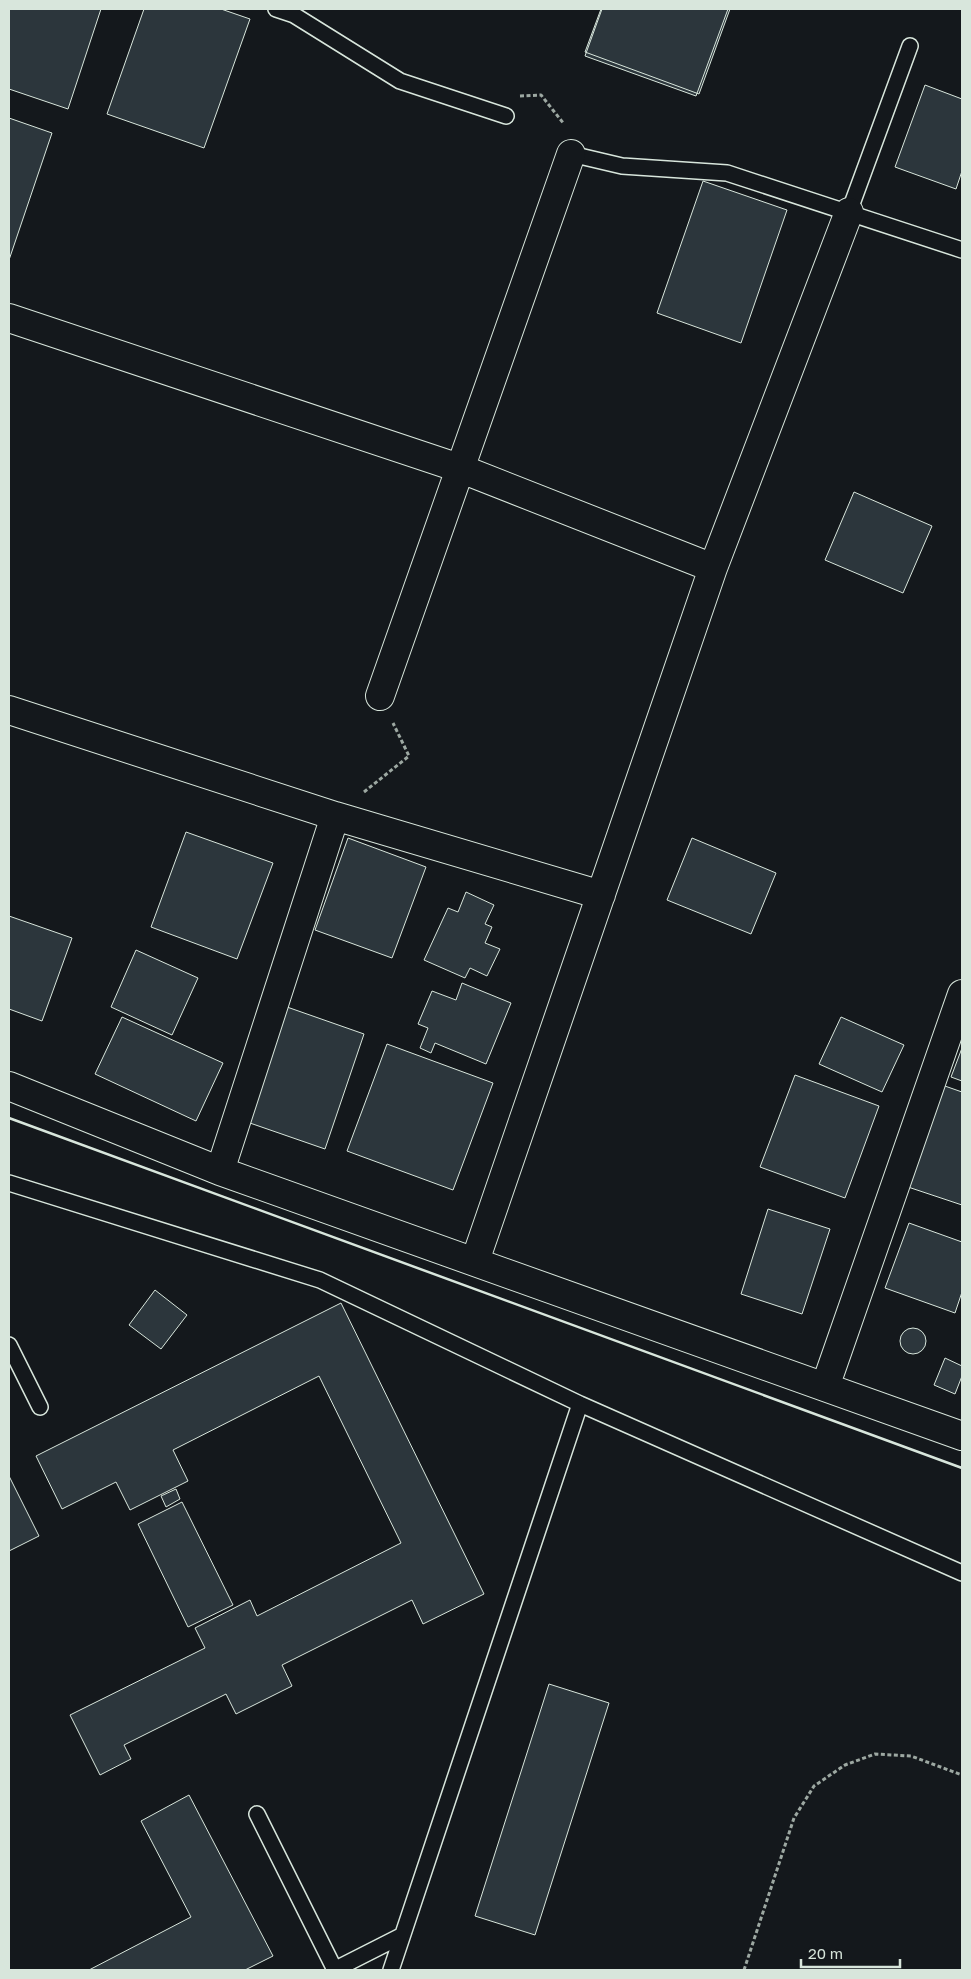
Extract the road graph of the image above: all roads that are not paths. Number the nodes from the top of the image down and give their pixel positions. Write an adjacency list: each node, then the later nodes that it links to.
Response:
1 (276, 9): 3 (lane)
2 (910, 46): 5 (lane)
3 (506, 116)
4 (571, 154): 5 (lane); 8 (street)
5 (849, 212): 6 (lane); 9 (street)
6 (962, 250)
7 (9, 318): 8 (street)
8 (459, 468): 9 (street); 10 (street)
9 (713, 568): 13 (street)
10 (380, 696)
11 (9, 710): 12 (street)
12 (335, 816): 13 (street); 16 (street)
13 (601, 895): 18 (street)
14 (962, 994): 20 (street)
15 (9, 1086): 16 (street)
16 (220, 1171): 18 (street)
17 (9, 1183): 21 (lane)
18 (475, 1261): 20 (street)
19 (9, 1345): 22 (lane)
20 (825, 1387): 23 (street)
21 (580, 1404): 24 (lane); 26 (lane)
22 (40, 1407)
23 (962, 1436)
24 (962, 1572)
25 (257, 1814): 27 (lane)
26 (401, 1936): 27 (lane); 28 (lane)
27 (335, 1970)
28 (391, 1970)

